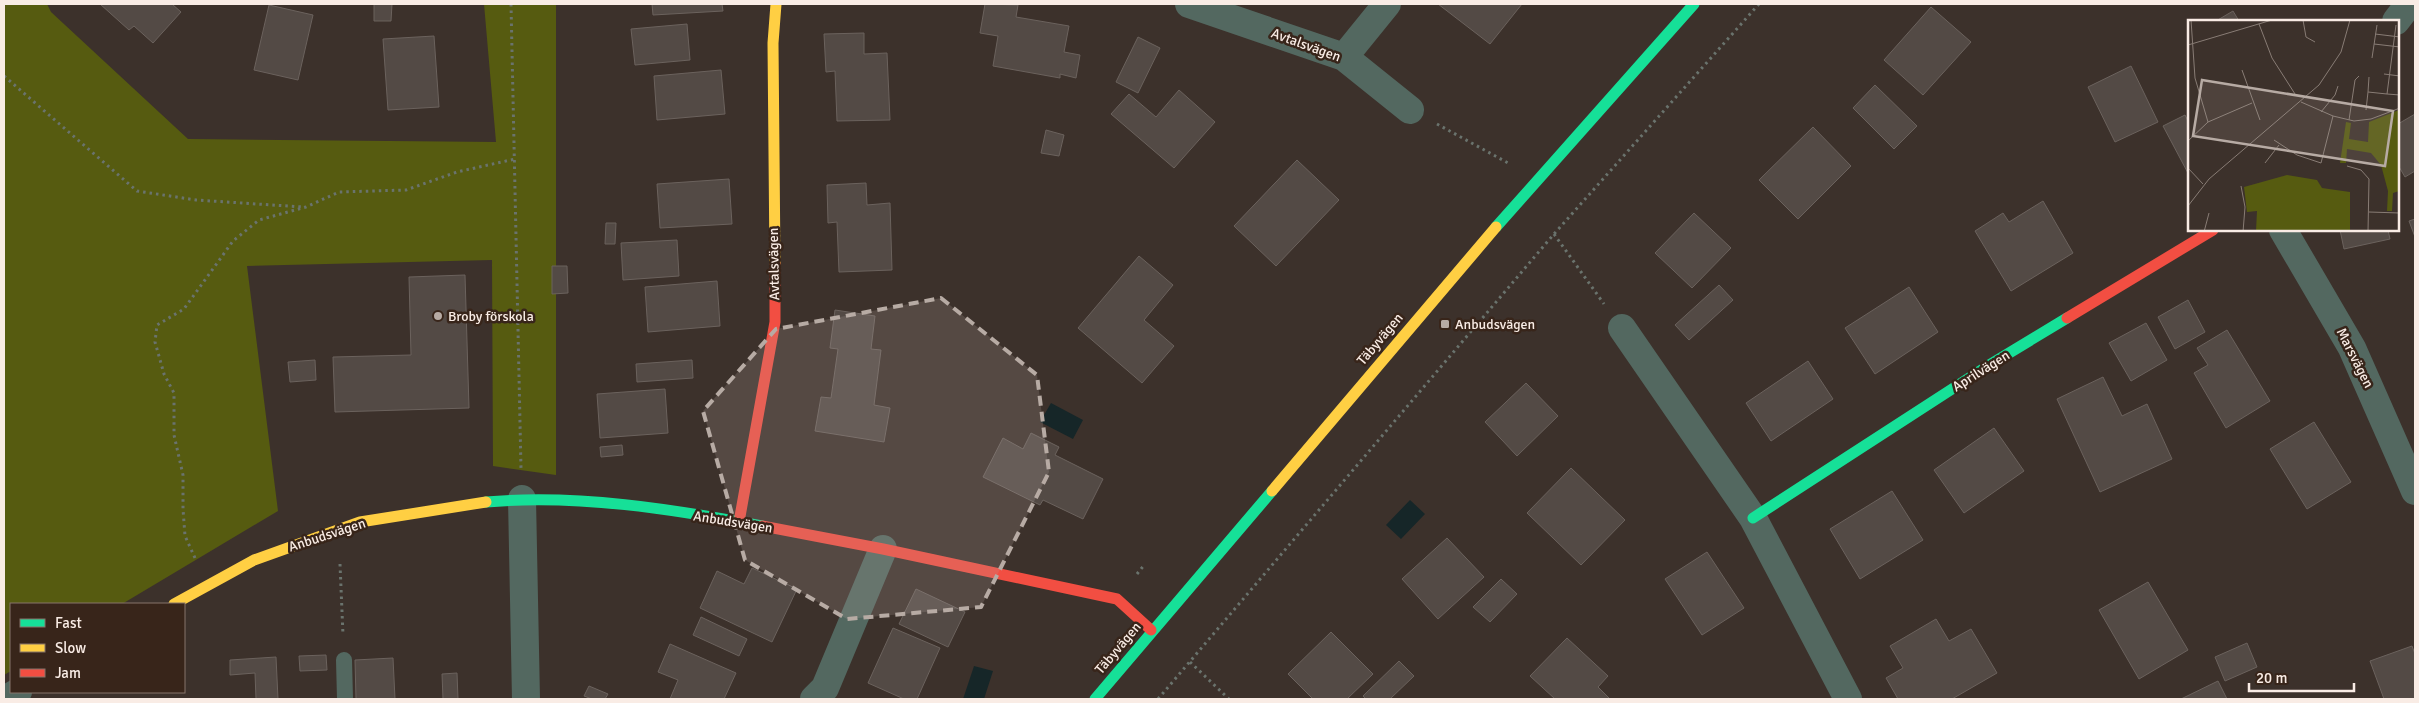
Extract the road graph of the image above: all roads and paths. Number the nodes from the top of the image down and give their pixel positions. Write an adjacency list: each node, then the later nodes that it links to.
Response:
1 (512, 4): 12 (path)
2 (776, 4): 22 (street, Avtalsvägen)
3 (1189, 4): 9 (street, Avtalsvägen)
4 (1388, 4): 9 (street)
5 (1694, 4): 13 (street, Täbyvägen)
6 (1759, 4): 17 (path)
7 (2409, 4): 8 (street)
8 (2397, 20)
9 (1344, 57): 11 (street, Avtalsvägen)
10 (4, 76): 14 (path)
11 (1410, 110): 13 (path)
12 (515, 159): 14 (path); 20 (path)
13 (1536, 179): 27 (street, Täbyvägen)
14 (306, 207): 25 (path)
15 (2211, 231): 21 (street, Aprilvägen)
16 (2284, 231): 19 (street, Marsvägen)
17 (1554, 234): 18 (path); 29 (path)
18 (1622, 328): 21 (street)
19 (2415, 491)
20 (522, 499): 22 (street, Anbudsvägen); 23 (street, Anbudsvägen); 31 (street)
21 (1753, 518): 36 (street)
22 (739, 522): 24 (street, Anbudsvägen)
23 (339, 530): 25 (street, Anbudsvägen); 28 (path)
24 (883, 549): 27 (street, Anbudsvägen); 32 (street)
25 (206, 586): 26 (street, Anbudsvägen)
26 (176, 603)
27 (1151, 630): 33 (street, Täbyvägen)
28 (344, 660): 30 (lane)
29 (1190, 662): 34 (path); 35 (path)
30 (345, 699)
31 (526, 699)
32 (814, 699)
33 (1095, 699)
34 (1158, 699)
35 (1229, 699)
36 (1848, 699)

